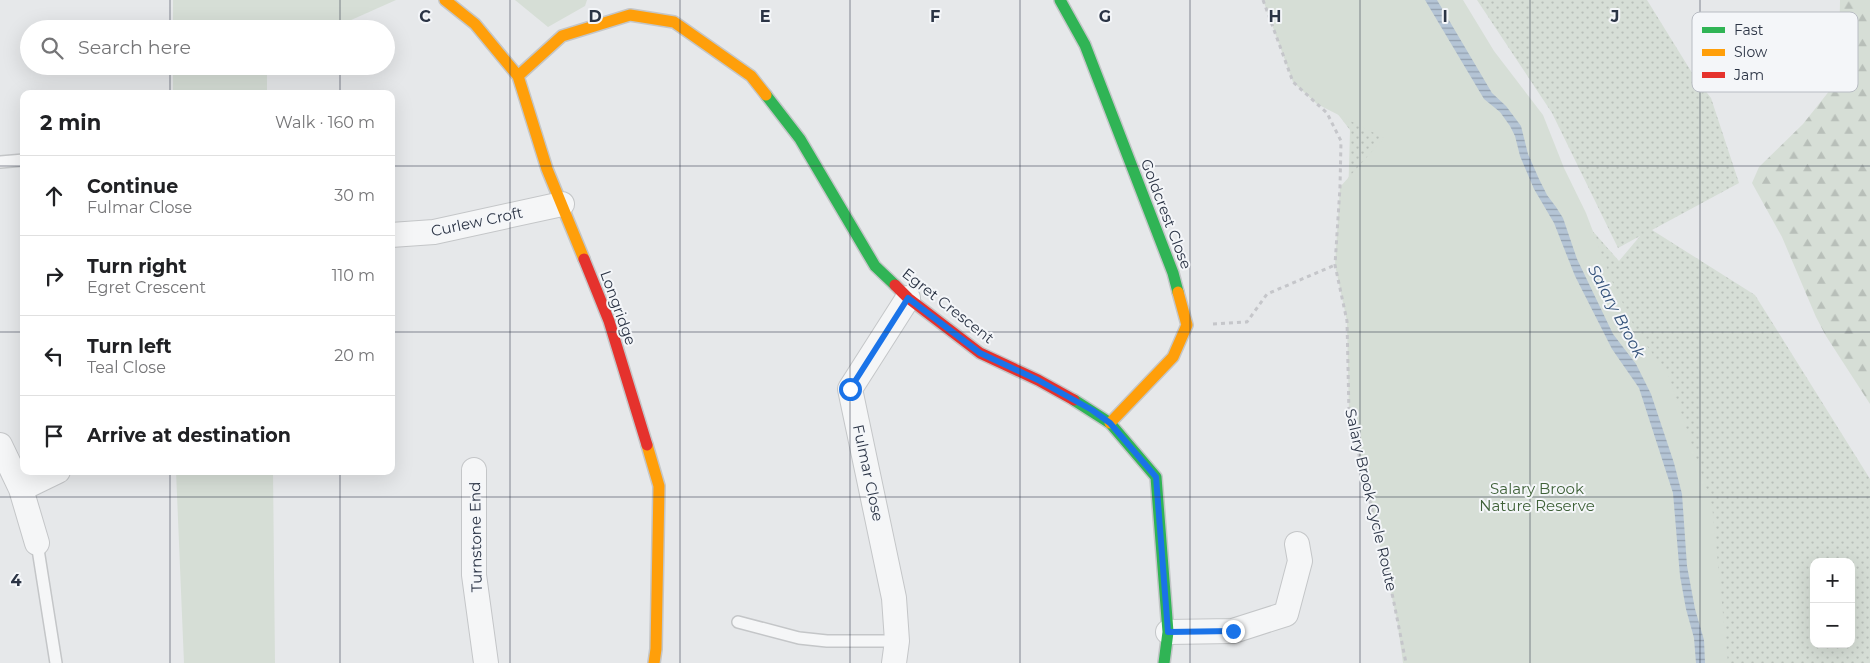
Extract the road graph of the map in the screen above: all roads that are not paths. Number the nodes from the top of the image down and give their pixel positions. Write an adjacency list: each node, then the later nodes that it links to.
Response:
1 (445, 0): 3 (street, Longridge)
2 (1060, 0): 9 (street, Goldcrest Close)
3 (518, 76): 6 (street, Longridge); 8 (street, Egret Crescent)
4 (20, 160): 5 (lane)
5 (0, 162)
6 (562, 204): 7 (street, Curlew Croft); 21 (street, Longridge)
7 (395, 235)
8 (908, 298): 9 (street, Egret Crescent); 18 (street, Fulmar Close)
9 (1110, 423): 17 (street, Egret Crescent)
10 (0, 445): 13 (street)
11 (474, 470): 20 (street, Turnstone End)
12 (50, 475): 13 (street)
13 (21, 489): 14 (street)
14 (37, 543): 19 (lane)
15 (1296, 544): 17 (street)
16 (738, 622): 18 (lane)
17 (1168, 632): 22 (street, Egret Crescent)
18 (896, 652)
19 (56, 663)
20 (486, 663)
21 (654, 663)
22 (1164, 663)

